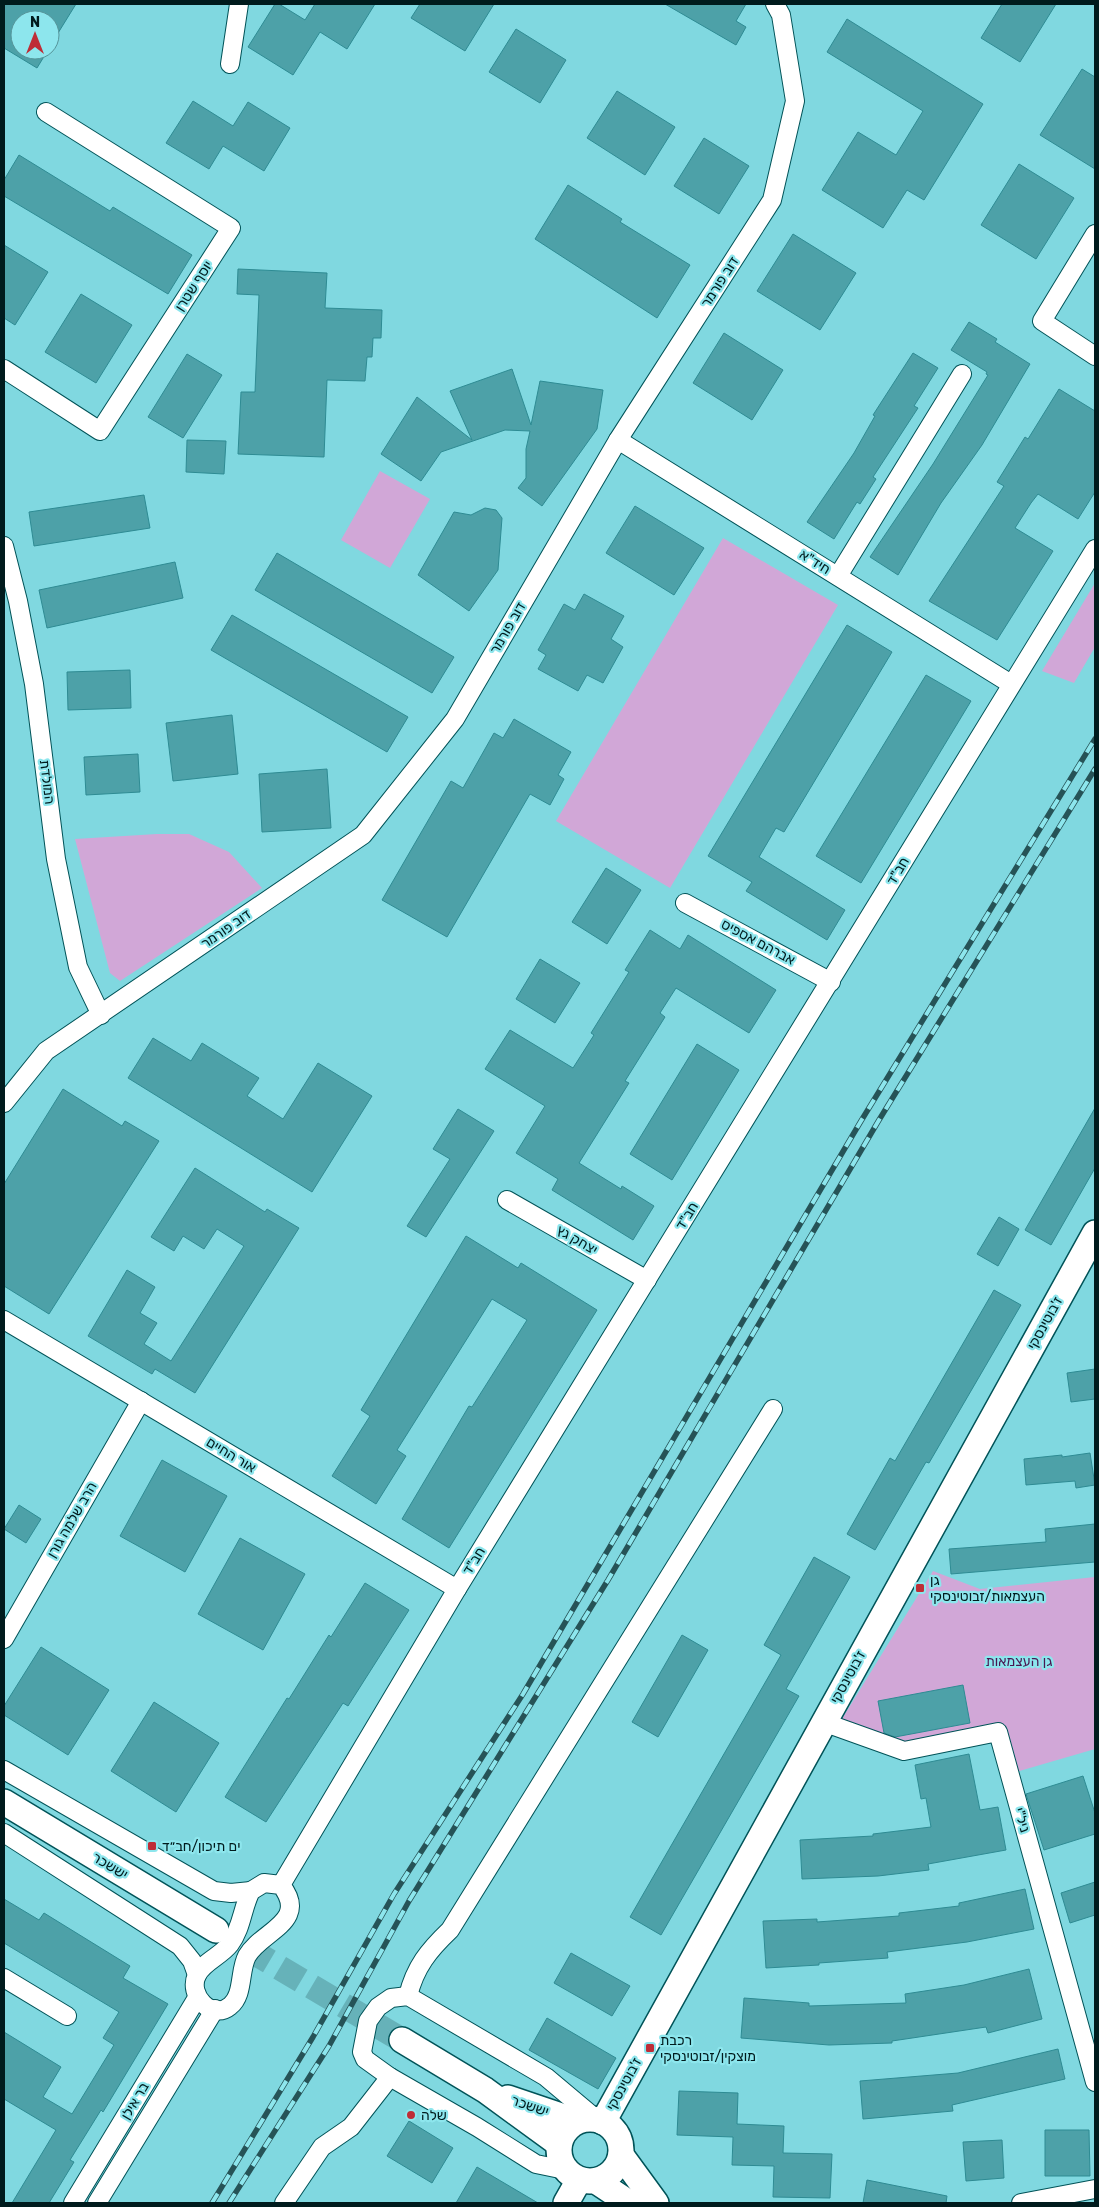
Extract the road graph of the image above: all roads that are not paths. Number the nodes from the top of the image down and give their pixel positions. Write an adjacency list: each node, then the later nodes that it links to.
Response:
1 (239, 4): 3 (street)
2 (775, 4): 9 (street, דוב פורמר)
3 (230, 64)
4 (46, 112): 7 (street, יוסף שטרן)
5 (1095, 234): 6 (street)
6 (1095, 356)
7 (4, 369)
8 (962, 374): 12 (street)
9 (618, 440): 12 (street, חיד"א); 16 (street, דוב פורמר)
10 (4, 546): 16 (street, המולדת)
11 (1095, 549): 13 (street, חב"ד)
12 (838, 576): 13 (street, חיד"א)
13 (1011, 684): 15 (street, חב"ד)
14 (685, 903): 15 (street, אברהם אספיס)
15 (831, 982): 20 (street, חב"ד)
16 (101, 1015): 17 (street, דוב פורמר)
17 (4, 1103)
18 (507, 1200): 20 (street, יצחק גץ)
19 (1095, 1233): 26 (street, ז'בוטינסקי)
20 (647, 1280): 24 (street, חב"ד)
21 (4, 1320): 22 (street, אור החיים)
22 (141, 1401): 24 (street, אור החיים); 25 (street, הרב שלמה גורן)
23 (773, 1409): 35 (street)
24 (457, 1589): 30 (street, חב"ד)
25 (4, 1639)
26 (823, 1722): 41 (street, ניל"י); 43 (street, ז'בוטינסקי)
27 (4, 1770): 31 (street)
28 (4, 1802): 32 (street, יששכר)
29 (4, 1833): 33 (street)
30 (281, 1885): 31 (street); 37 (street)
31 (251, 1891): 33 (street)
32 (216, 1930)
33 (196, 1976): 36 (street)
34 (4, 1978): 38 (street)
35 (408, 1996): 40 (street); 43 (street)
36 (197, 1998): 37 (street); 48 (street, בר אילן)
37 (215, 2009): 49 (street, בר אילן)
38 (67, 2016)
39 (402, 2040): 42 (street, יששכר)
40 (390, 2077): 46 (street); 50 (street)
41 (1095, 2082)
42 (485, 2090): 43 (street, יששכר); 44 (street, יששכר)
43 (592, 2121): 44 (street); 45 (street)
44 (558, 2144): 46 (street)
45 (621, 2155): 46 (street); 53 (street)
46 (580, 2177): 51 (street); 52 (street)
47 (1095, 2189): 54 (street)
48 (73, 2203)
49 (97, 2203)
50 (284, 2203)
51 (566, 2203)
52 (629, 2203)
53 (656, 2203)
54 (1021, 2203)

